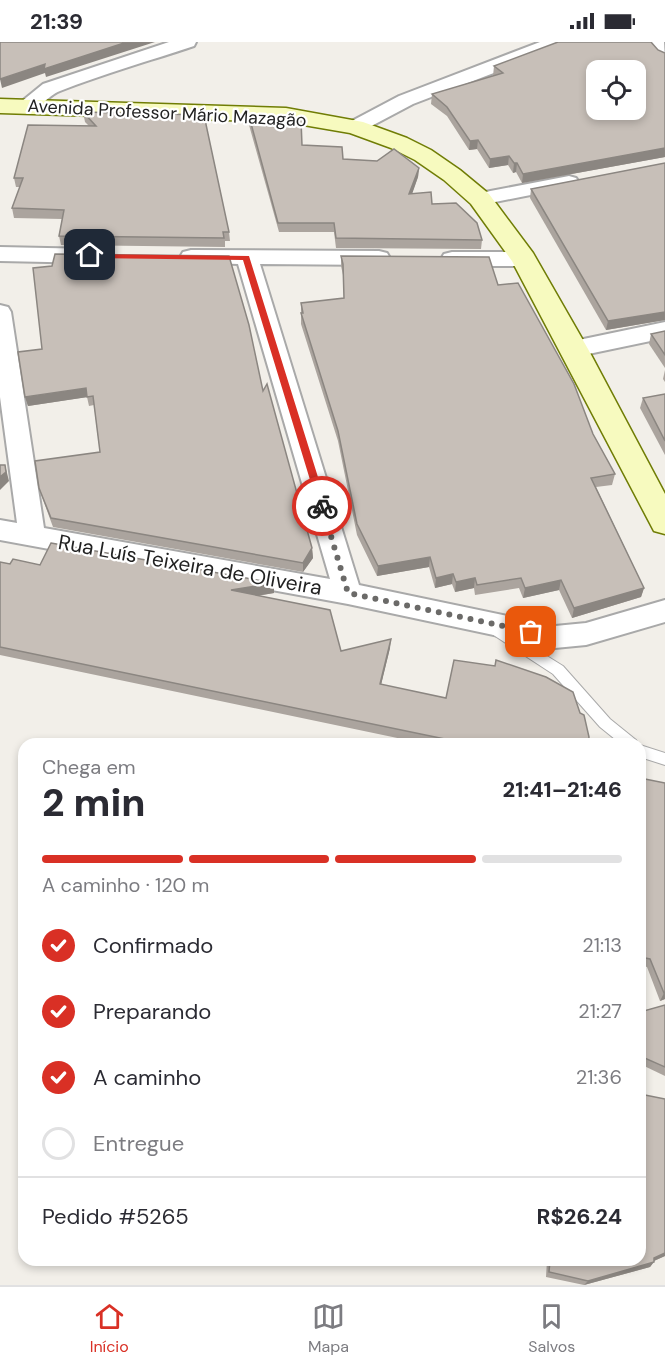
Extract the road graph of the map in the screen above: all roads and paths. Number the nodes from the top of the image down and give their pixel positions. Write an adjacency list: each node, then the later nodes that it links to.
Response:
1 (187, 42): 6 (street)
2 (557, 42): 7 (street)
3 (653, 42): 4 (street)
4 (665, 54)
5 (0, 106): 6 (street, Avenida Professor Mário Mazagão)
6 (26, 106): 7 (street, Avenida Professor Mário Mazagão)
7 (355, 127): 9 (street, Avenida Professor Mário Mazagão)
8 (584, 179): 9 (street)
9 (480, 200): 16 (street, Avenida Professor Mário Mazagão)
10 (0, 254): 11 (street)
11 (117, 256)
12 (164, 256): 13 (street)
13 (246, 258): 14 (street); 23 (street)
14 (397, 258)
15 (432, 259): 16 (street)
16 (524, 259): 19 (street, Avenida Professor Mário Mazagão)
17 (0, 312): 22 (street)
18 (665, 330): 19 (street)
19 (574, 348): 20 (street, Avenida Professor Mário Mazagão)
20 (665, 523)
21 (0, 530): 22 (street, Rua Luís Teixeira de Oliveira)
22 (32, 536): 23 (street, Rua Luís Teixeira de Oliveira)
23 (348, 593): 25 (street, Rua Luís Teixeira de Oliveira)
24 (665, 611): 25 (street, Rua Luís Teixeira de Oliveira)
25 (485, 622): 26 (lane, Rua Luís Teixeira de Oliveira)
26 (624, 738)
27 (646, 754): 28 (lane)
28 (665, 759)

